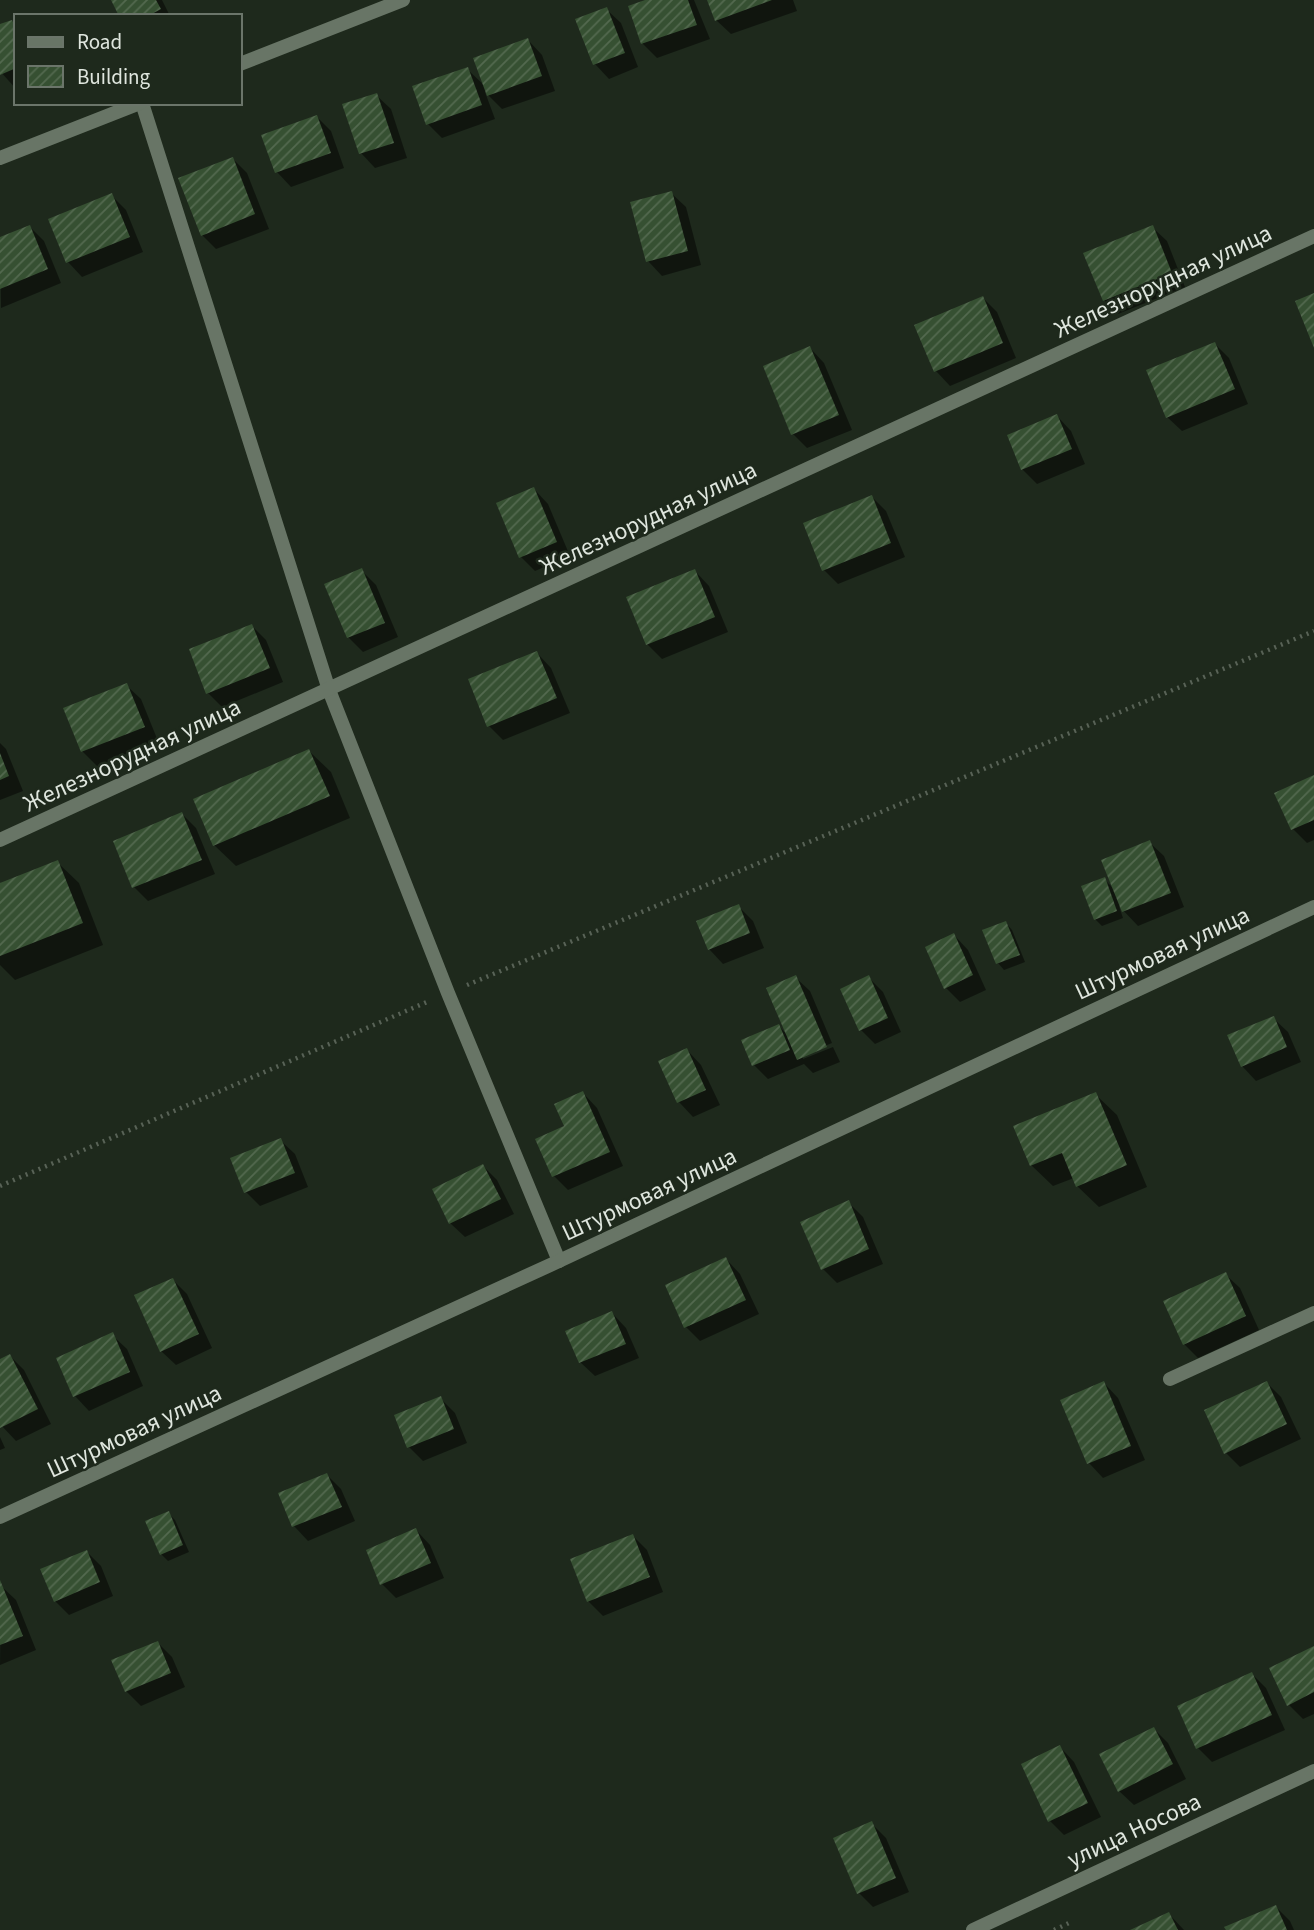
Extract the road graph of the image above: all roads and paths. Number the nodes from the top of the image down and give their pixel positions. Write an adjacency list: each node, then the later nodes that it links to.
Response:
1 (403, 0): 2 (street)
2 (242, 63)
3 (136, 105): 5 (street)
4 (142, 105): 8 (street)
5 (0, 158)
6 (1314, 236): 8 (street, Железнорудная улица)
7 (1314, 631): 11 (path)
8 (328, 690): 9 (street, Железнорудная улица); 11 (street)
9 (0, 840)
10 (1314, 907): 13 (street, Штурмовая улица)
11 (448, 993): 12 (path); 13 (street)
12 (0, 1186)
13 (559, 1261): 16 (street, Штурмовая улица)
14 (1314, 1313): 15 (street)
15 (1170, 1379)
16 (0, 1517)
17 (1314, 1771): 19 (street, улица Носова)
18 (1071, 1922): 20 (path)
19 (973, 1930)
20 (1054, 1930)

